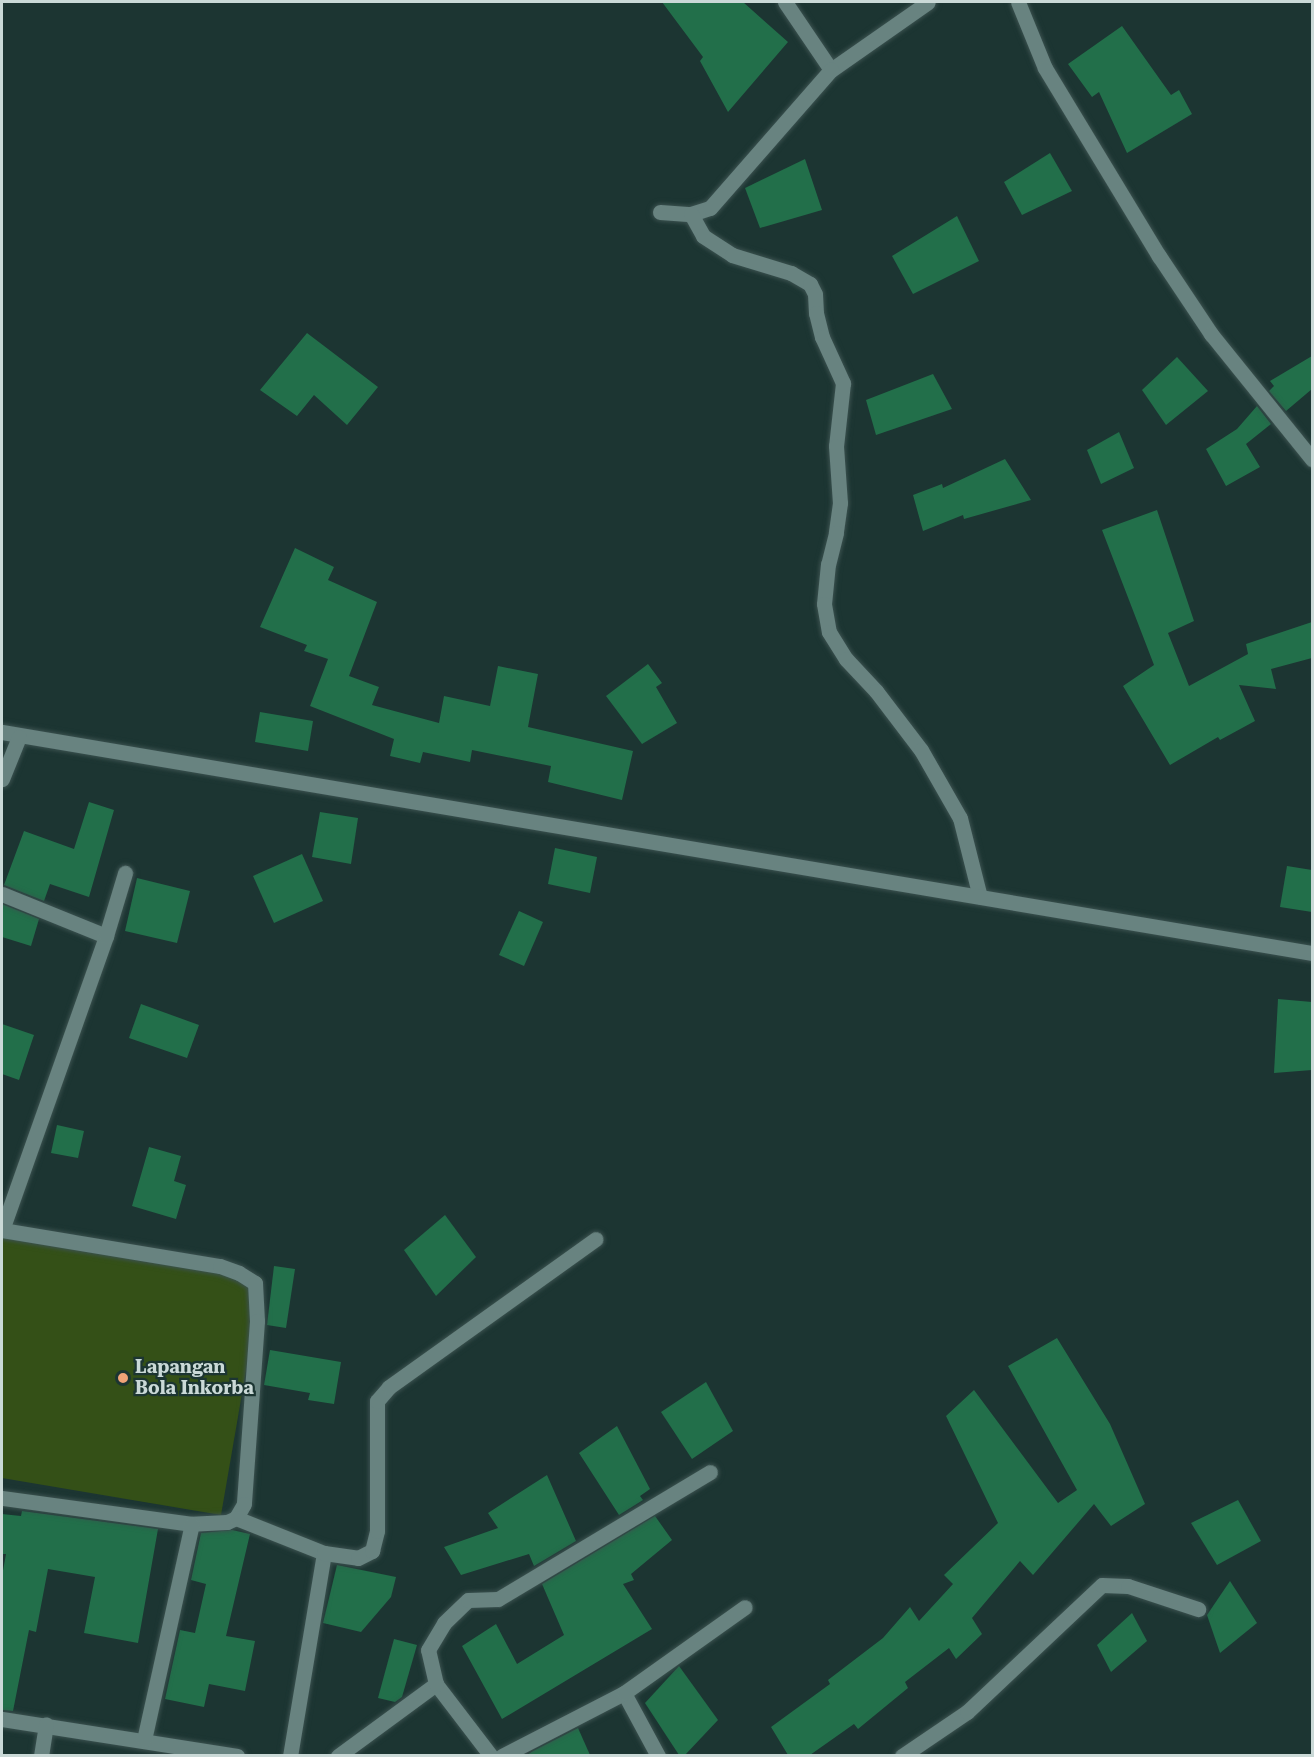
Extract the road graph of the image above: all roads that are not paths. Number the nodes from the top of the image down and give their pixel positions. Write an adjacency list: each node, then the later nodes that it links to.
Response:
1 (785, 2): 4 (street)
2 (928, 2): 4 (street)
3 (1018, 2): 7 (street)
4 (831, 70): 6 (street)
5 (660, 212): 6 (street)
6 (691, 214): 13 (street)
7 (1312, 459)
8 (2, 732): 9 (street)
9 (19, 737): 10 (street); 13 (street)
10 (2, 779)
11 (125, 873): 14 (street)
12 (2, 894): 14 (street)
13 (980, 897): 15 (street)
14 (106, 936): 16 (street)
15 (1312, 953)
16 (2, 1230): 20 (street)
17 (596, 1239): 22 (street)
18 (710, 1472): 25 (street)
19 (2, 1497): 21 (street)
20 (236, 1518): 21 (street); 22 (street)
21 (192, 1524): 29 (street)
22 (324, 1553): 32 (street)
23 (745, 1607): 26 (street)
24 (1198, 1609): 37 (street)
25 (436, 1684): 33 (street); 34 (street)
26 (624, 1693): 35 (street); 36 (street)
27 (2, 1719): 28 (street)
28 (45, 1724): 29 (street); 30 (street)
29 (144, 1740): 31 (street)
30 (41, 1755)
31 (237, 1755)
32 (290, 1755)
33 (338, 1755)
34 (491, 1755)
35 (502, 1755)
36 (658, 1755)
37 (902, 1755)

